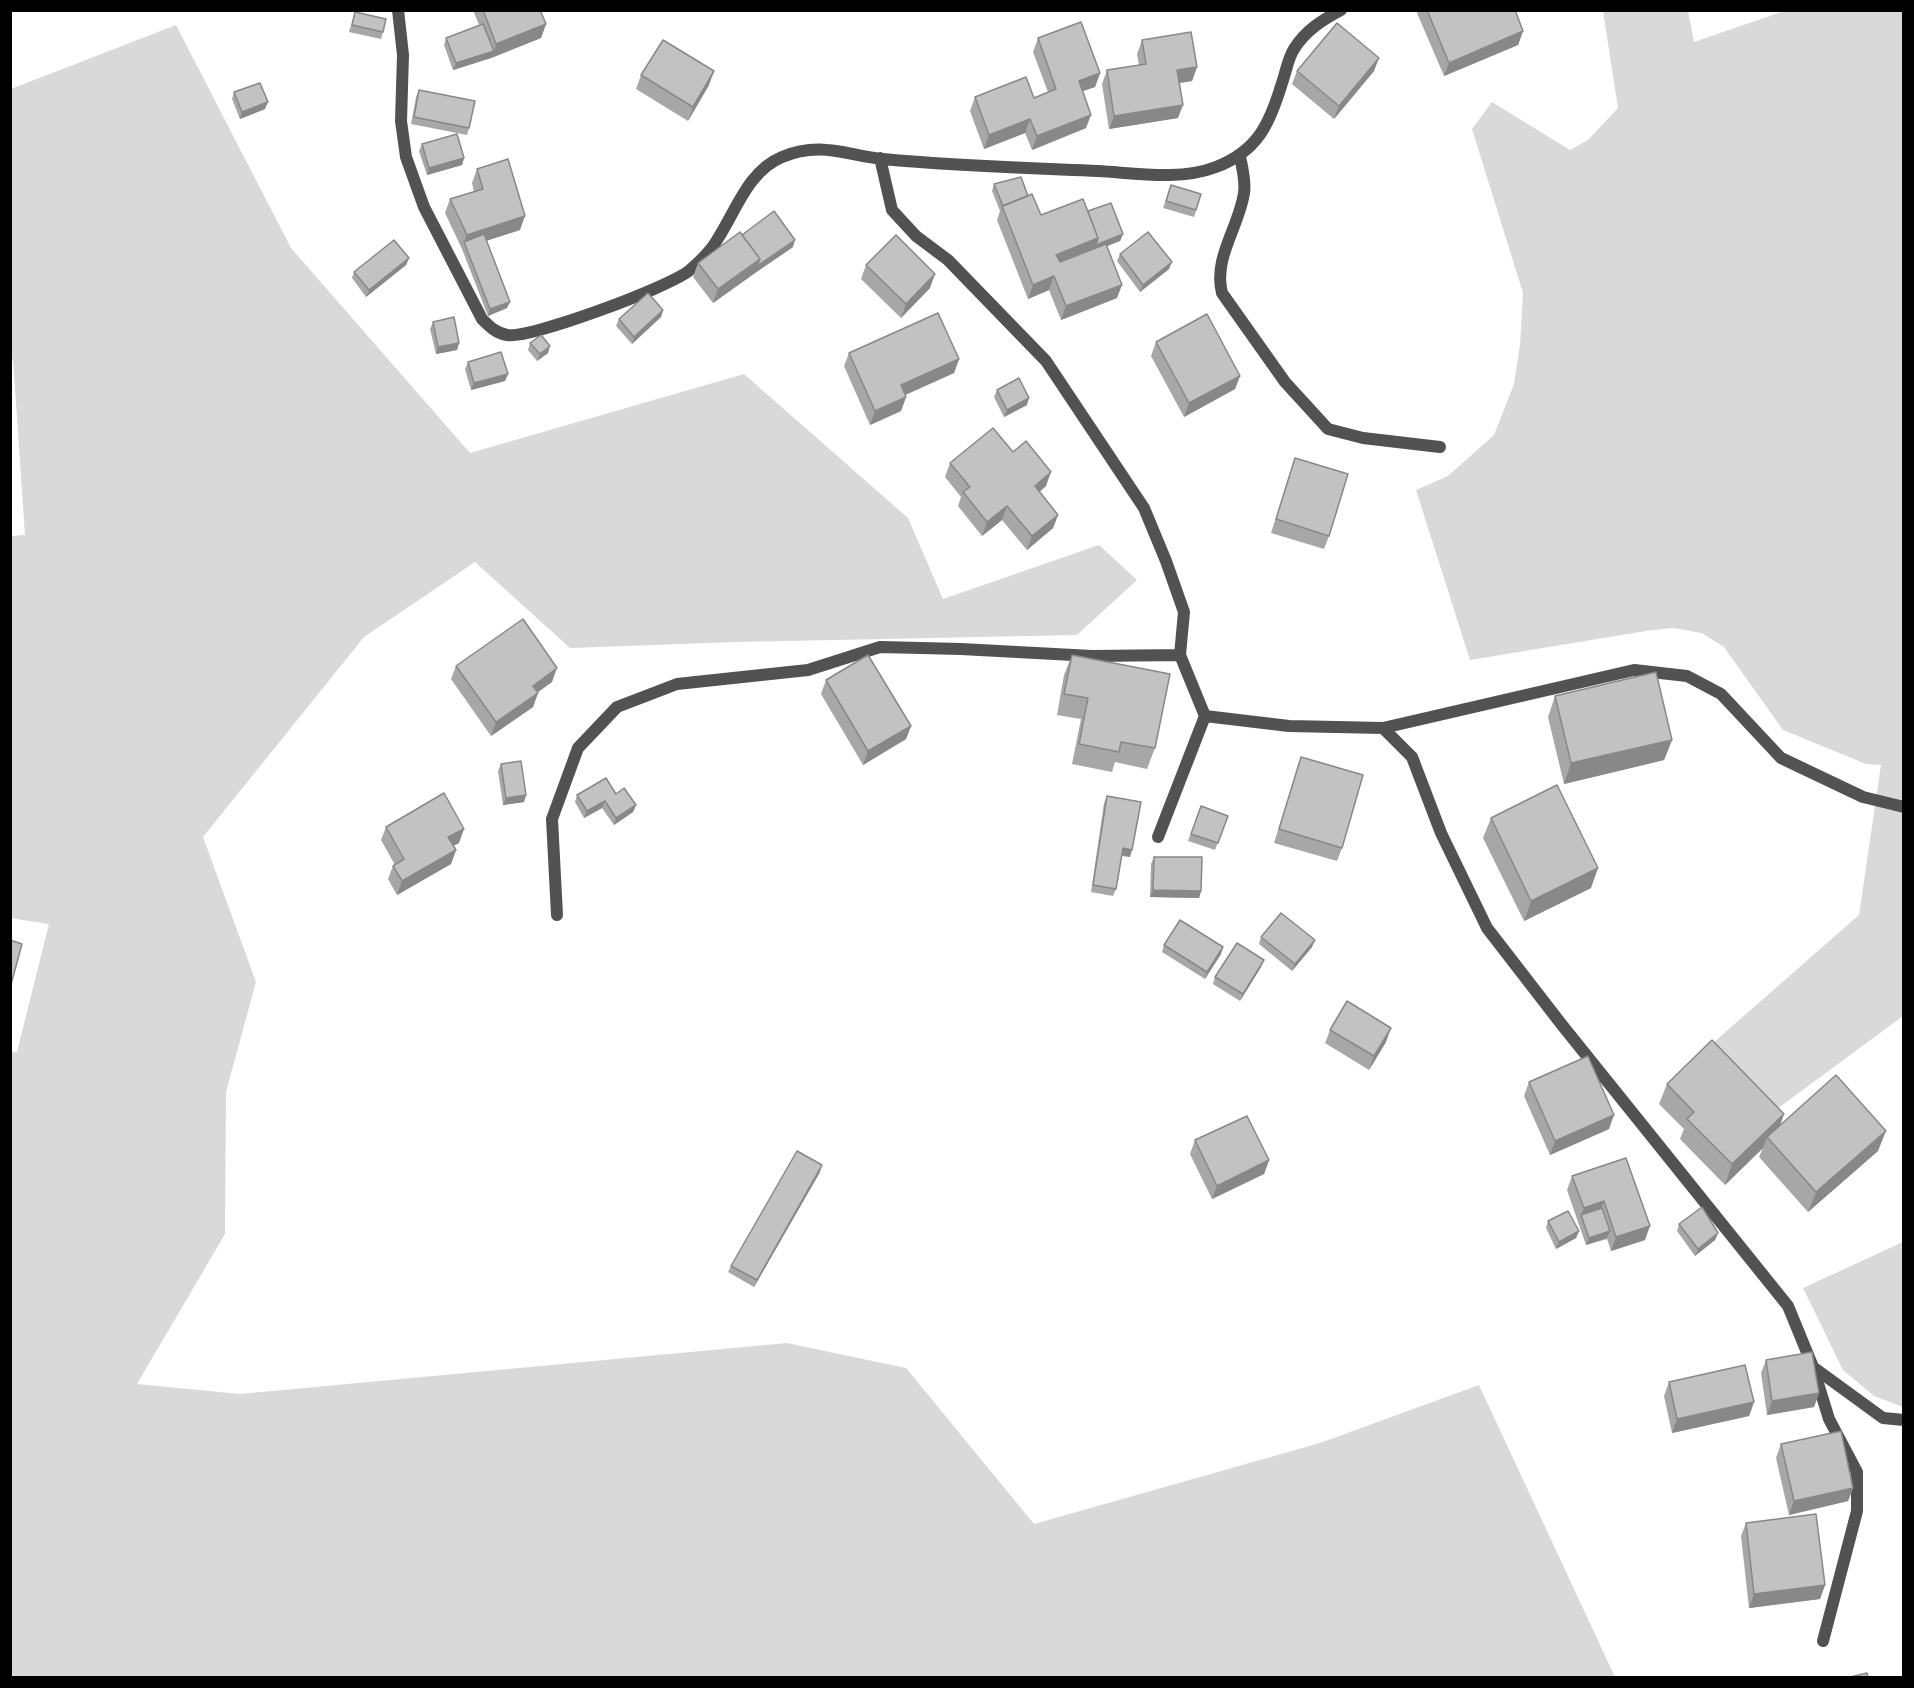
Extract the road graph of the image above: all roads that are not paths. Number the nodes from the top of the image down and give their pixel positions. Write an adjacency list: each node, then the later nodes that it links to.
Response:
1 (398, 10): 4 (street)
2 (1341, 10): 3 (street)
3 (1240, 156): 4 (street); 5 (street)
4 (880, 158): 6 (street)
5 (1440, 447)
6 (1180, 655): 7 (street); 11 (street)
7 (1205, 716): 8 (street); 10 (street)
8 (1383, 728): 9 (street); 12 (street)
9 (1904, 807)
10 (1158, 837)
11 (556, 915)
12 (1813, 1367): 13 (street); 14 (street)
13 (1904, 1420)
14 (1822, 1641)

